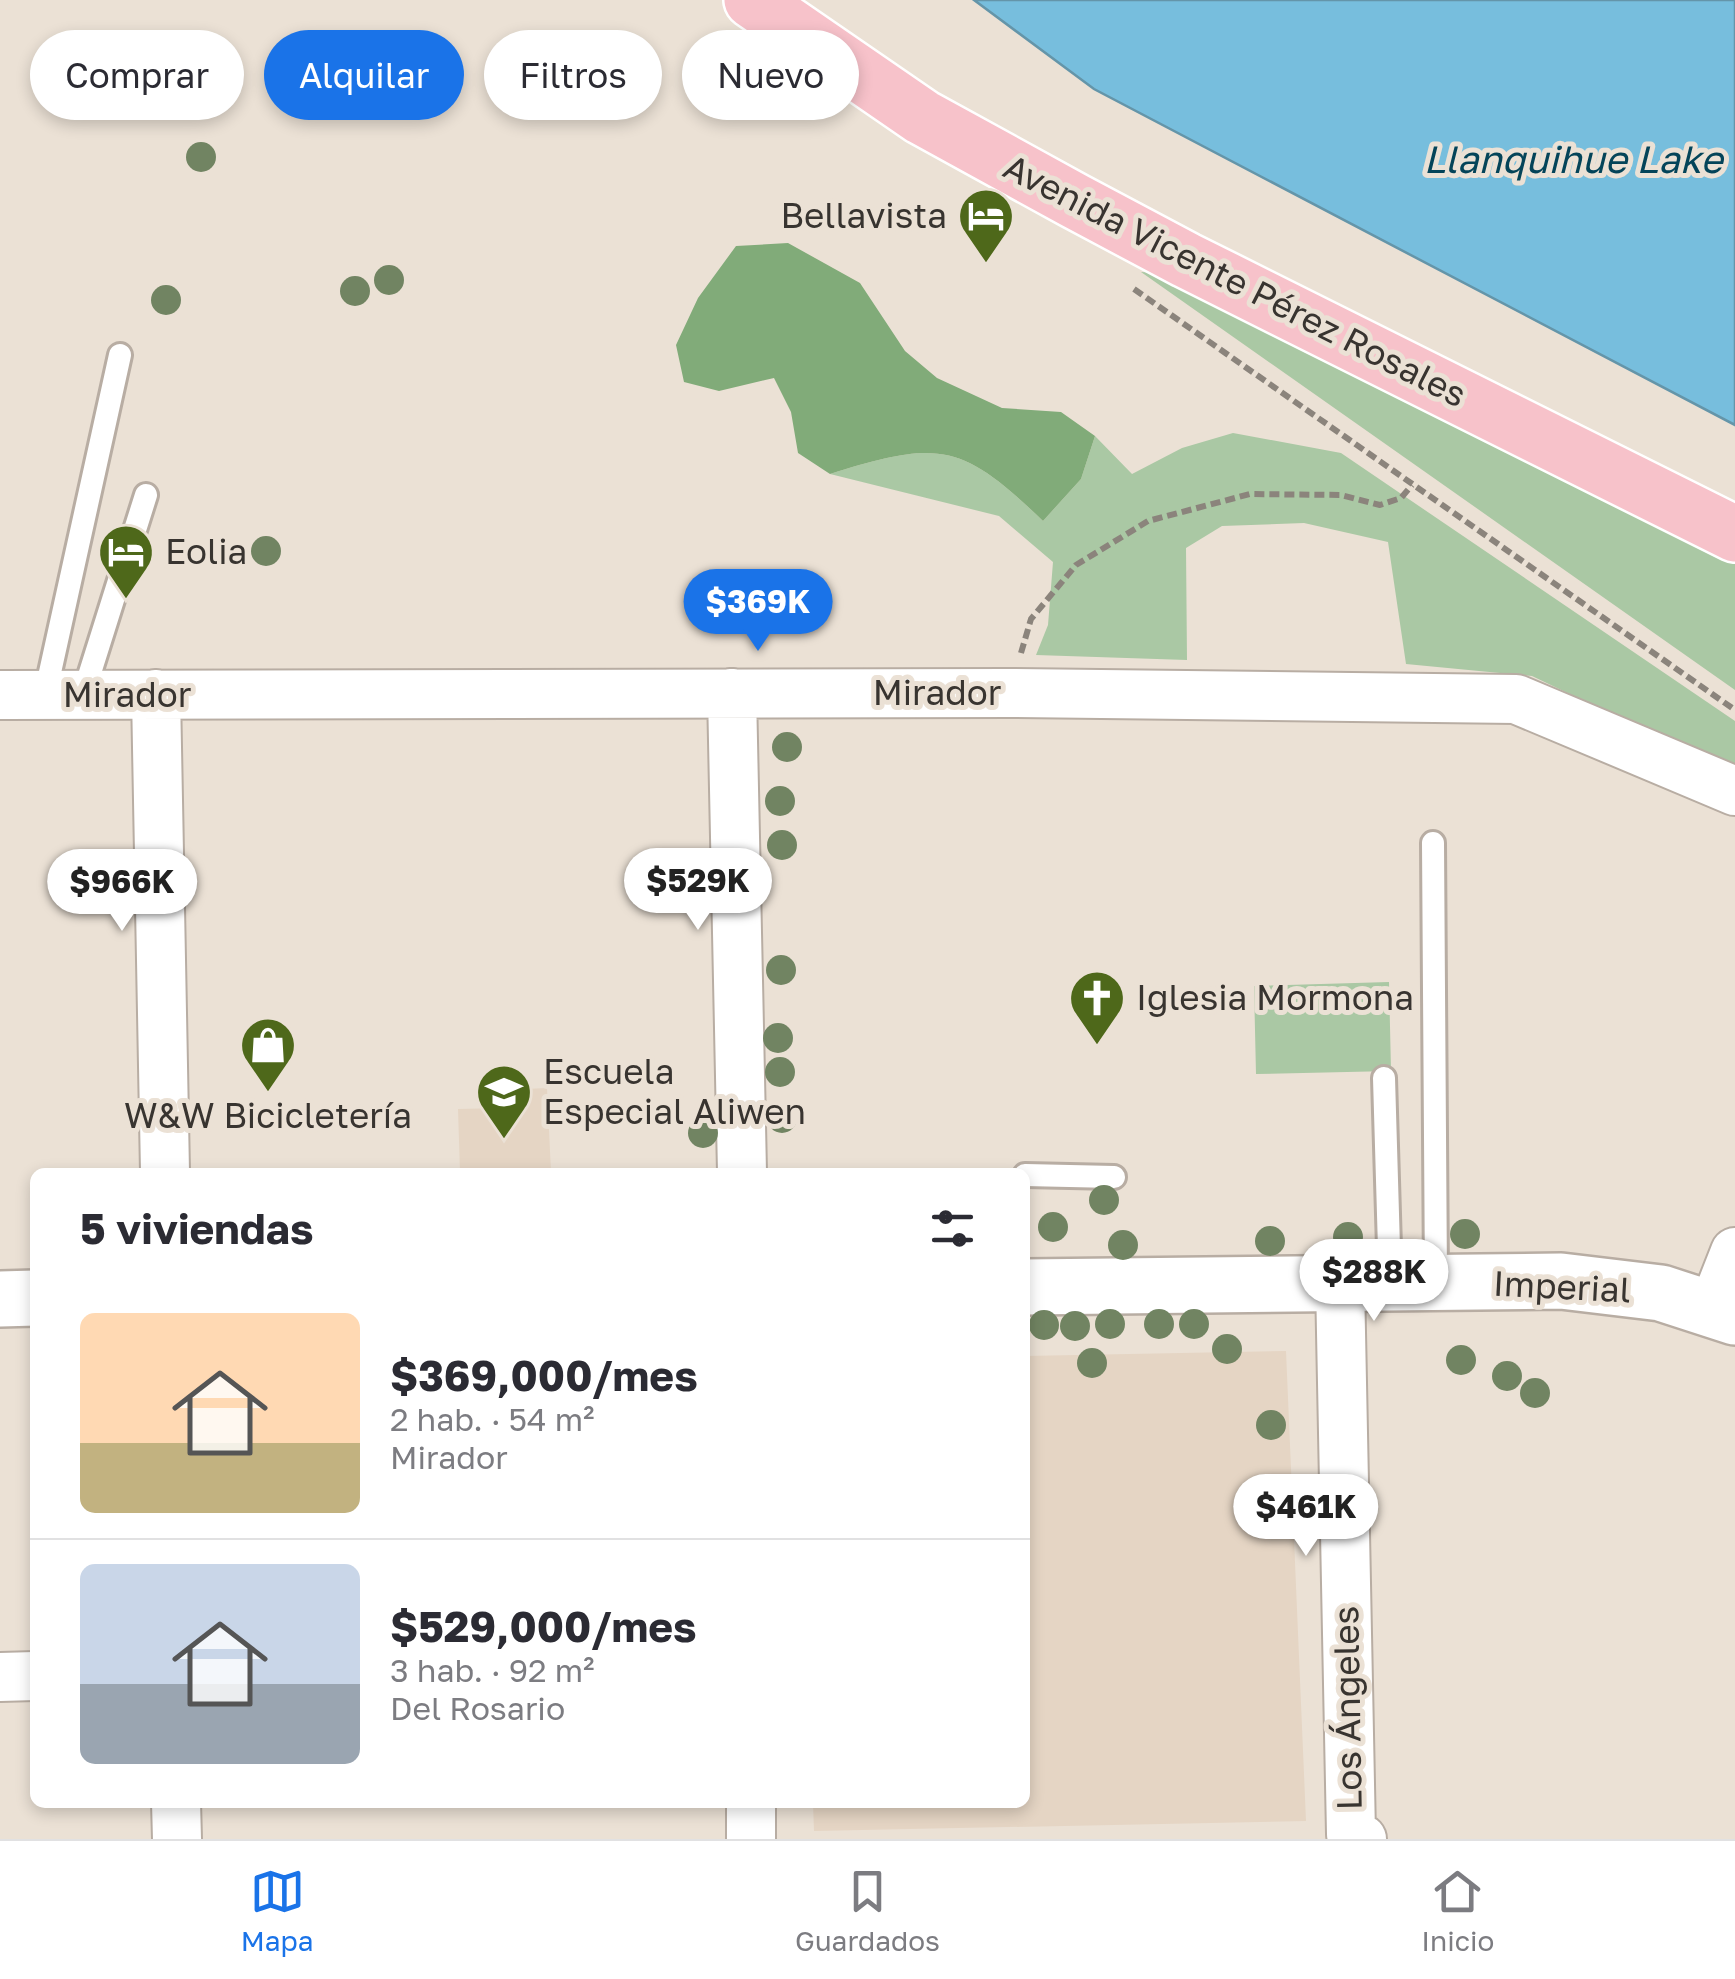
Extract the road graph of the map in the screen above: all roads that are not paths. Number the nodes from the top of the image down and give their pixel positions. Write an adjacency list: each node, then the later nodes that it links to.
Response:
1 (752, 0): 4 (main road, Avenida Vicente Pérez Rosales)
2 (120, 355): 7 (lane)
3 (146, 495): 7 (lane)
4 (1735, 534)
5 (732, 692): 6 (street, Mirador); 8 (street, Mirador); 12 (street)
6 (156, 694): 7 (street, Mirador); 11 (street)
7 (42, 695)
8 (1735, 791)
9 (1433, 843): 16 (lane)
10 (1384, 1078): 16 (lane)
11 (165, 1168)
12 (742, 1168)
13 (1030, 1175): 14 (lane)
14 (1114, 1176)
15 (1735, 1252): 20 (street)
16 (1389, 1282): 17 (street, Imperial); 20 (street, Imperial); 25 (street, Los Ángeles)
17 (1030, 1286)
18 (30, 1298): 19 (street)
19 (0, 1299)
20 (1724, 1313)
21 (30, 1676): 22 (street)
22 (0, 1677)
23 (176, 1808): 26 (street)
24 (751, 1808): 27 (street)
25 (1356, 1837)
26 (177, 1839)
27 (751, 1839)

